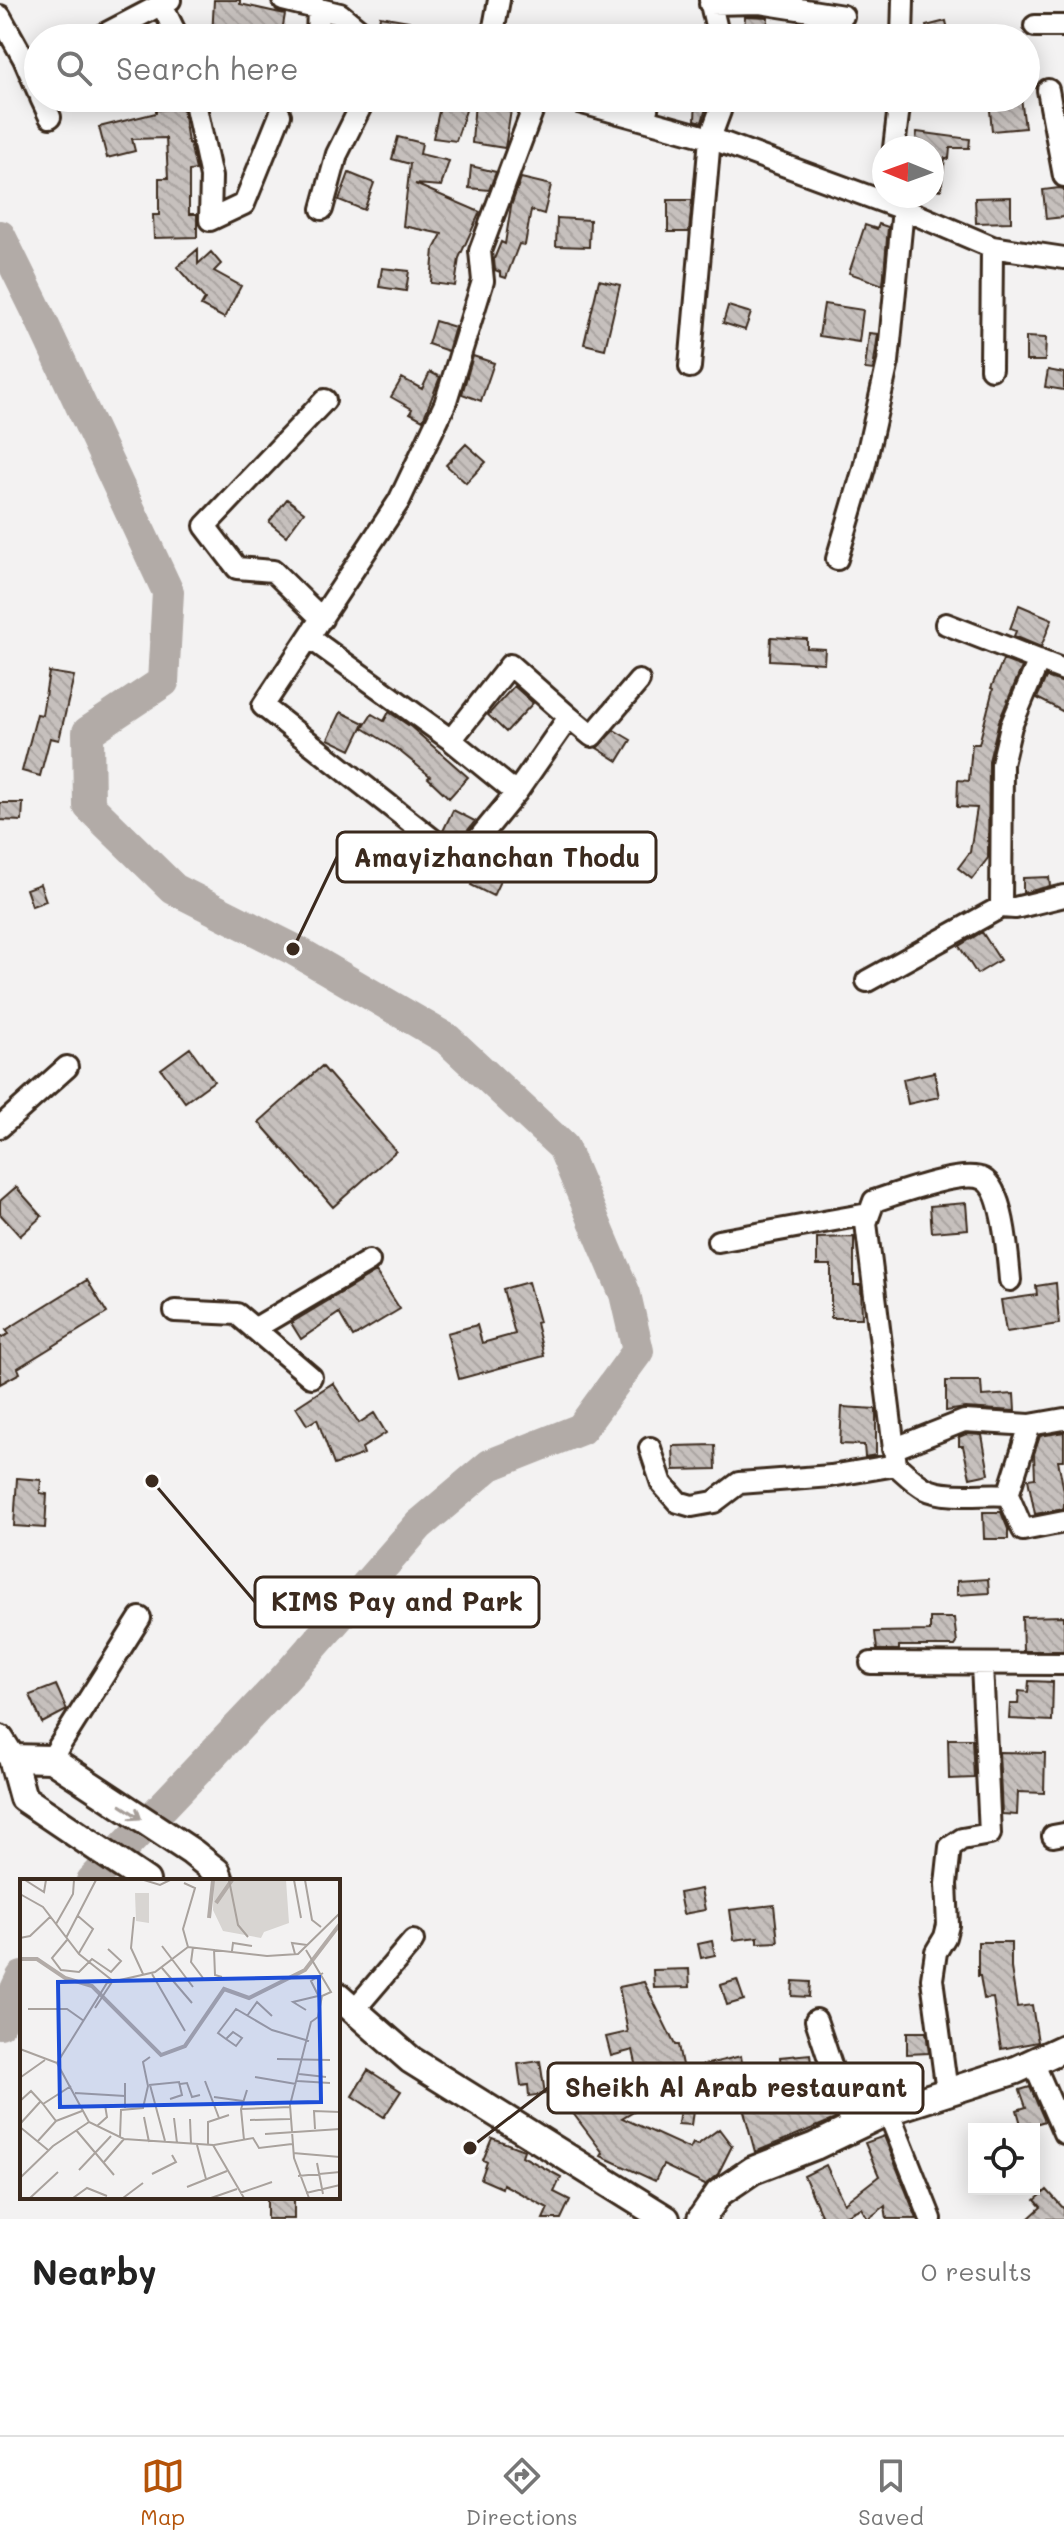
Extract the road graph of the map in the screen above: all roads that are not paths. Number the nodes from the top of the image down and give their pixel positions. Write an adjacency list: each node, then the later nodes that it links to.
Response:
1 (283, 0): 7 (street)
2 (499, 0): 14 (street)
3 (903, 0): 16 (street)
4 (166, 2): 10 (street); 11 (street)
5 (710, 2): 9 (street); 15 (street)
6 (342, 7): 7 (street); 13 (street)
7 (318, 8): 12 (street)
8 (0, 16): 19 (street)
9 (843, 16)
10 (124, 24)
11 (173, 24)
12 (317, 24)
13 (357, 24)
14 (495, 24)
15 (716, 24)
16 (902, 24)
17 (1040, 26): 18 (street)
18 (1064, 26)
19 (24, 51)
20 (1048, 90): 32 (street)
21 (197, 112): 28 (street)
22 (358, 112): 34 (street)
23 (532, 112): 42 (street)
24 (616, 112): 29 (street)
25 (646, 112): 29 (street)
26 (720, 112): 31 (street)
27 (898, 112): 30 (street)
28 (280, 115)
29 (645, 120): 31 (street)
30 (895, 136)
31 (710, 138): 33 (street); 38 (street)
32 (1064, 176)
33 (872, 187)
34 (322, 209)
35 (903, 209): 36 (street); 41 (street)
36 (992, 247): 37 (street); 39 (street)
37 (1064, 258)
38 (690, 367)
39 (991, 369)
40 (325, 400): 42 (street)
41 (837, 559)
42 (322, 619): 44 (street)
43 (946, 624): 45 (street)
44 (310, 638): 49 (street); 50 (street)
45 (1039, 660): 46 (street); 52 (street)
46 (1064, 670)
47 (639, 681): 48 (street)
48 (569, 717): 49 (street); 50 (street)
49 (451, 740): 50 (street)
50 (516, 793)
51 (1064, 896): 52 (street)
52 (1001, 907): 53 (street)
53 (867, 981)
54 (67, 1067): 55 (street)
55 (0, 1127)
56 (868, 1214): 57 (street); 59 (street); 66 (street)
57 (718, 1241)
58 (369, 1261): 61 (street)
59 (1010, 1280)
60 (175, 1311): 61 (street)
61 (254, 1329): 62 (street)
62 (311, 1377)
63 (1064, 1419): 64 (street)
64 (1030, 1425): 66 (street); 67 (street)
65 (650, 1448): 66 (street)
66 (895, 1457): 67 (street)
67 (1008, 1495): 68 (street)
68 (1064, 1522)
69 (140, 1618): 74 (street)
70 (871, 1663): 72 (street)
71 (1064, 1664): 72 (street)
72 (982, 1665): 82 (street)
73 (4, 1748): 74 (main road); 75 (main road)
74 (61, 1766): 76 (main road, one-way to 76)
75 (143, 1879)
76 (219, 1879)
77 (413, 1941): 78 (street)
78 (346, 2003): 86 (main road)
79 (816, 2020): 84 (street)
80 (1064, 2048): 81 (main road)
81 (1033, 2062): 82 (main road); 85 (street)
82 (947, 2092): 83 (main road)
83 (888, 2111): 84 (main road); 88 (street)
84 (852, 2128): 87 (main road)
85 (1064, 2133)
86 (666, 2219)
87 (701, 2219)
88 (931, 2219)

